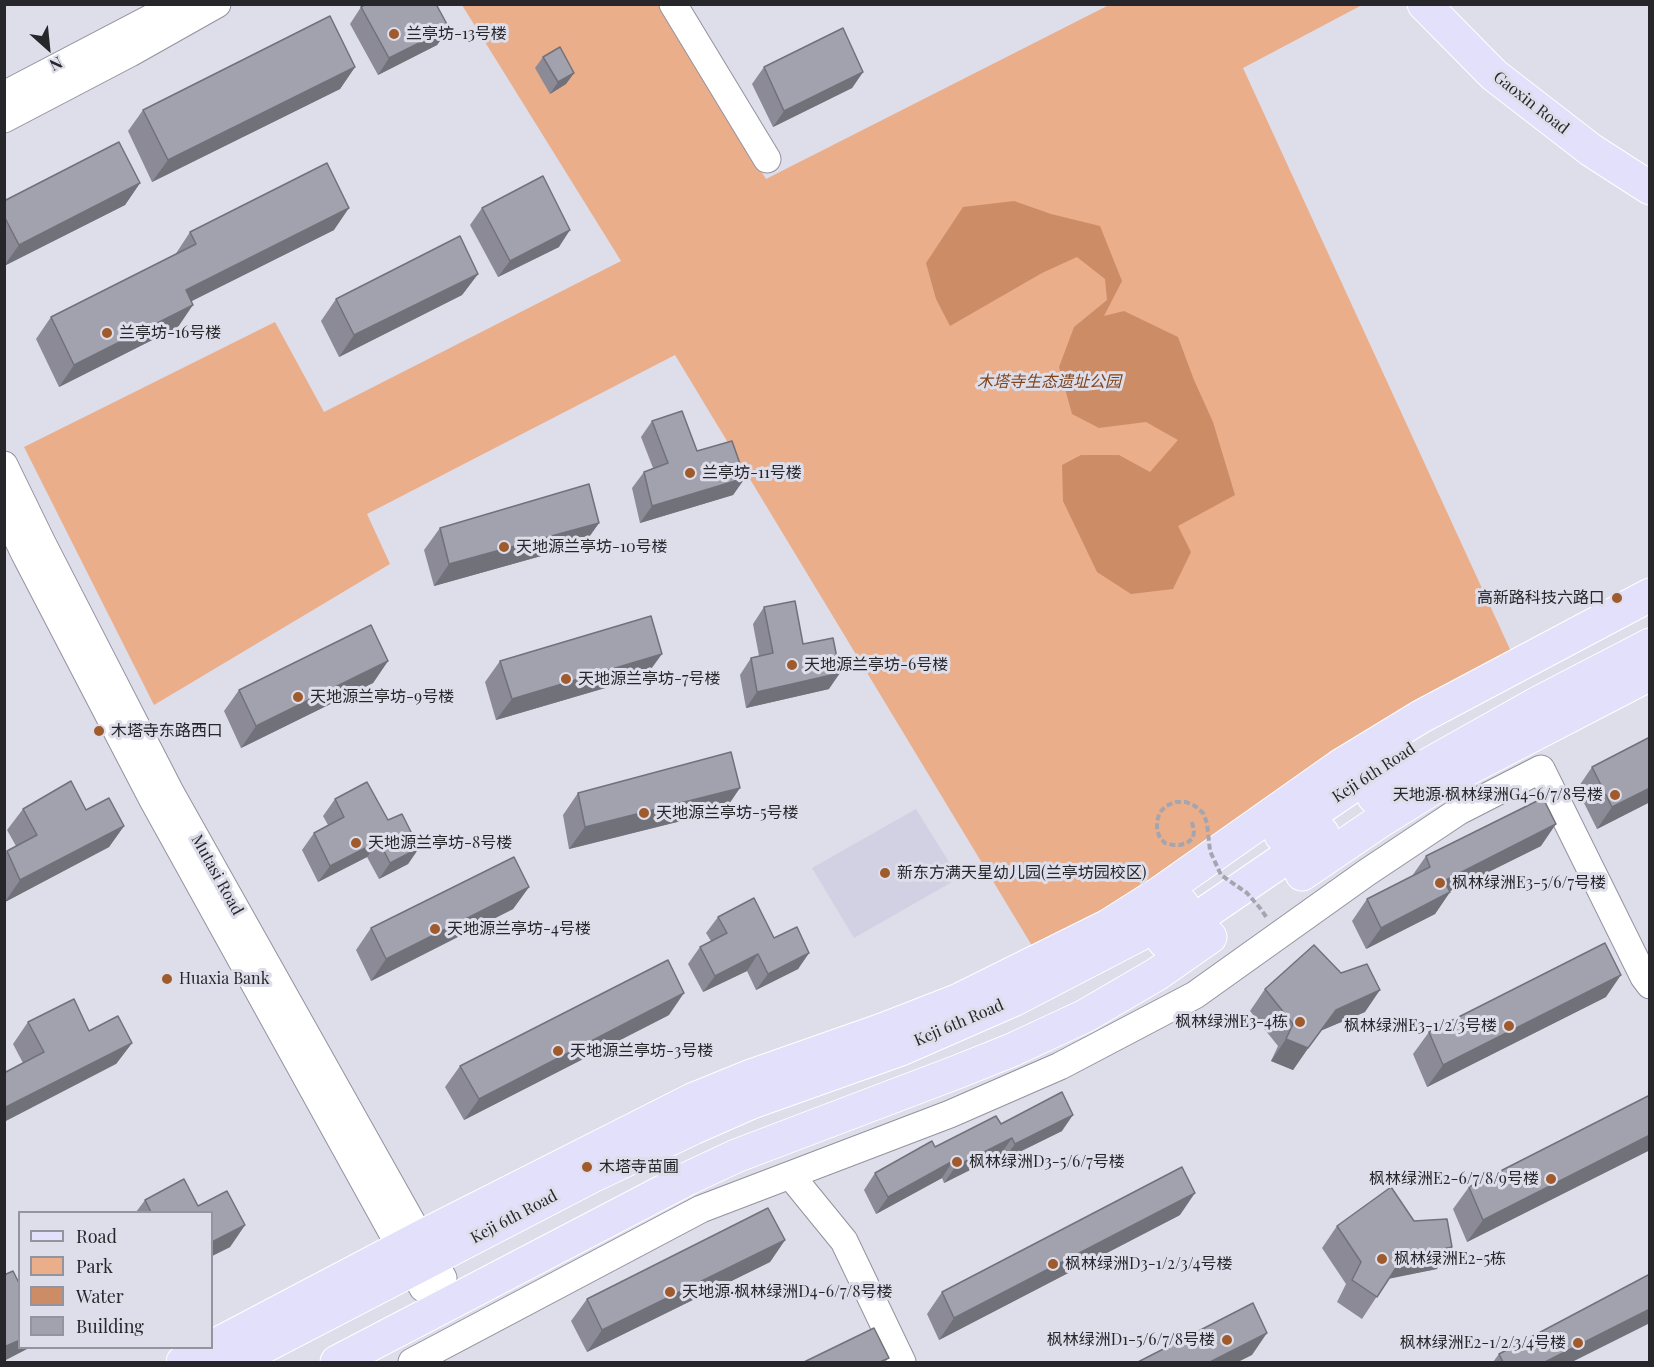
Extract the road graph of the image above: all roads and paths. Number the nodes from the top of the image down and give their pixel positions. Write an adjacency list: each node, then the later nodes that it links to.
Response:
1 (178, 4): 6 (street)
2 (217, 4): 7 (street)
3 (673, 4): 8 (street)
4 (1424, 4): 10 (main road, Gaoxin Road)
5 (1456, 4): 9 (main road, Gaoxin Road)
6 (4, 95)
7 (4, 119)
8 (767, 159)
9 (1650, 161)
10 (1650, 188)
11 (7, 484): 20 (street, Mutasi Road)
12 (1650, 596): 20 (main road)
13 (1650, 620): 20 (main road, Keji 6th Road)
14 (1650, 645): 20 (main road, Keji 6th Road)
15 (1650, 674): 26 (main road)
16 (1192, 822): 17 (path, bridge)
17 (1267, 918)
18 (1650, 985): 19 (street)
19 (791, 1176): 27 (street); 28 (street)
20 (422, 1263): 21 (main road); 24 (main road, Keji 6th Road); 25 (main road, Keji 6th Road)
21 (213, 1346)
22 (207, 1349): 23 (main road)
23 (183, 1362)
24 (234, 1362)
25 (281, 1362)
26 (337, 1362)
27 (412, 1362)
28 (902, 1362)

